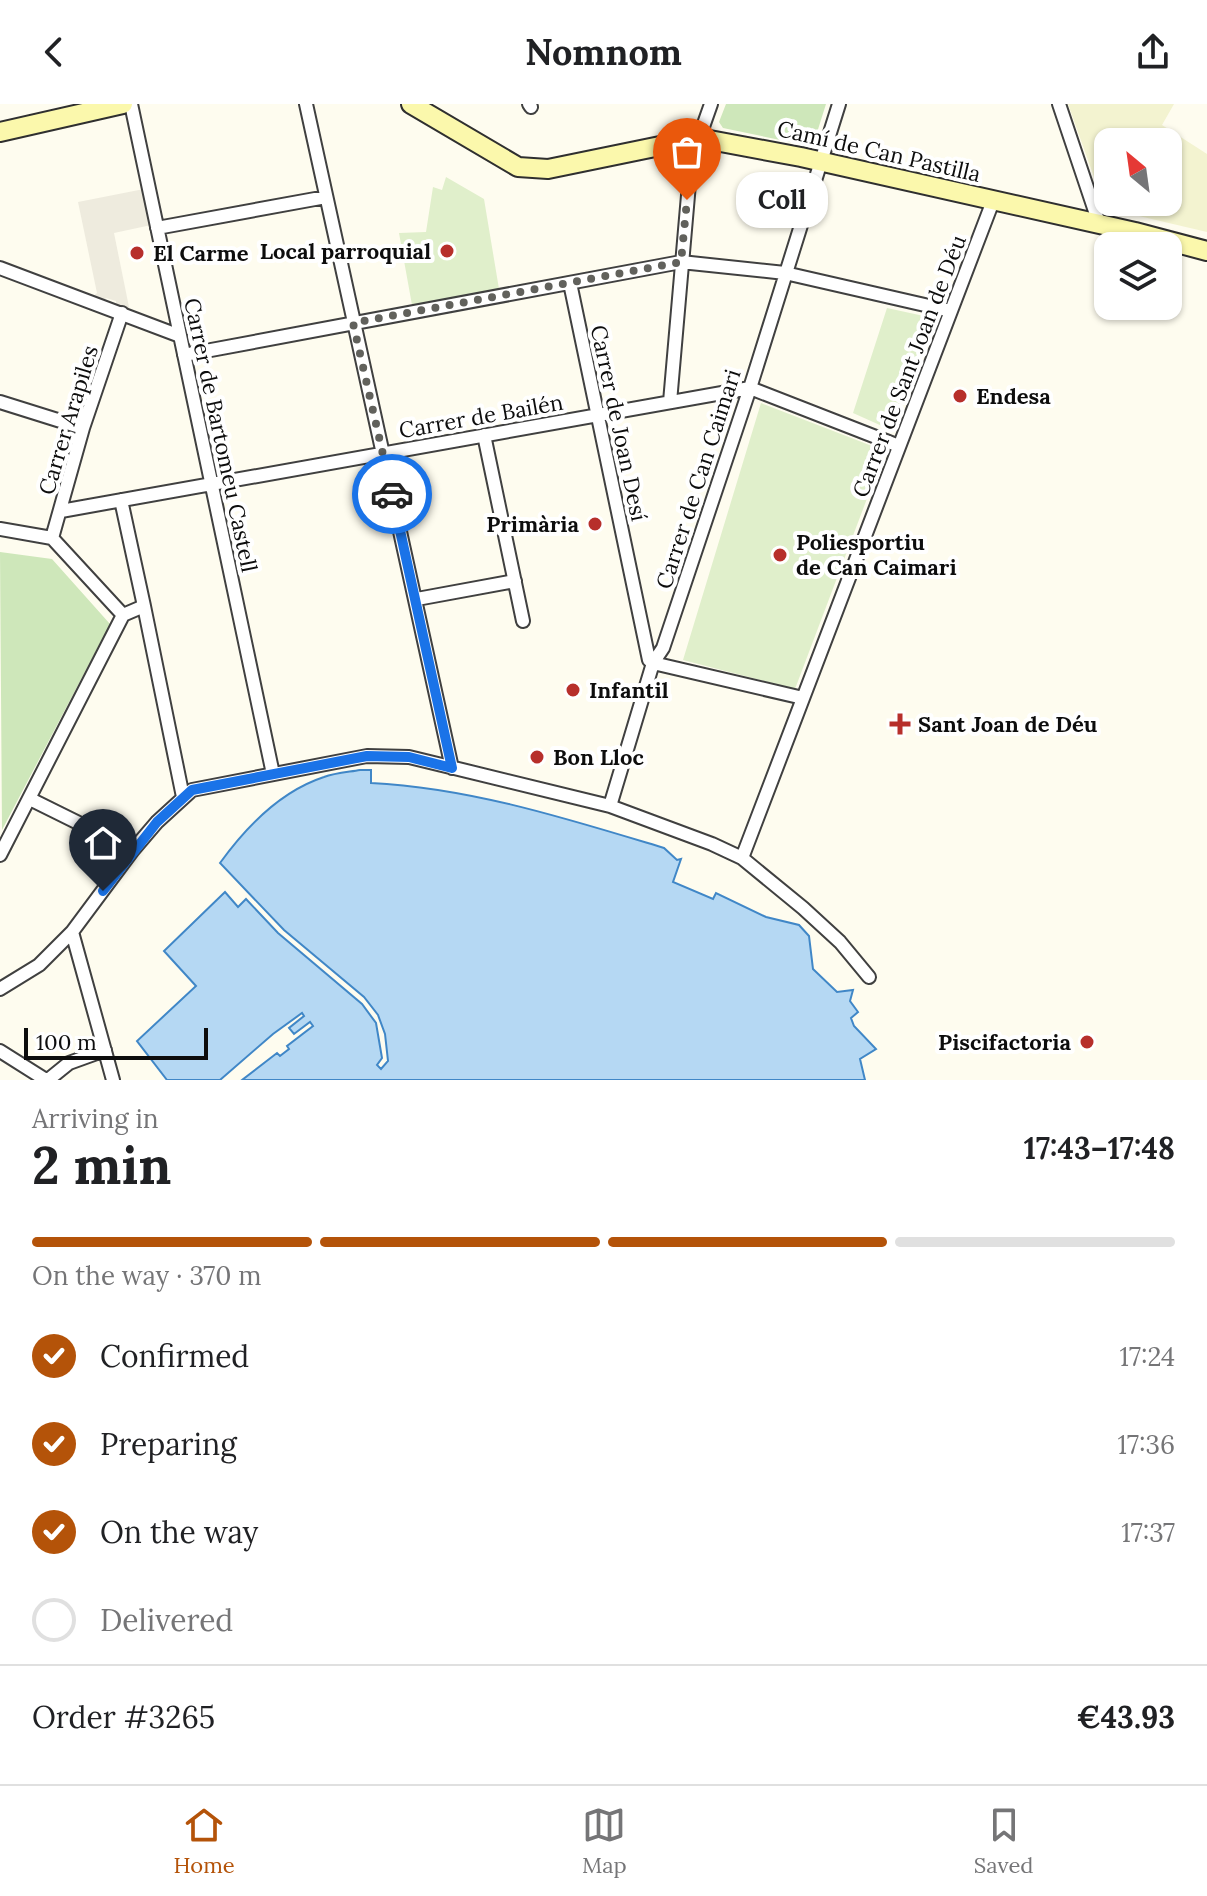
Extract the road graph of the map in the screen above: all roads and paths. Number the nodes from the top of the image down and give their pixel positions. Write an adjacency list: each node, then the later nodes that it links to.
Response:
1 (123, 104): 8 (street)
2 (131, 104): 14 (street, Carrer de Bartomeu Castell)
3 (306, 104): 11 (street)
4 (411, 104): 9 (street, Camí de Can Pastilla)
5 (711, 104): 9 (street)
6 (839, 104): 10 (street, Carrer de Can Caimari)
7 (1059, 104): 13 (street)
8 (0, 132)
9 (696, 138): 10 (street, Camí de Can Pastilla); 16 (street)
10 (823, 162): 12 (street, Camí de Can Pastilla); 18 (street, Carrer de Can Caimari)
11 (326, 197): 14 (street); 22 (street)
12 (993, 201): 13 (street, Camí de Can Pastilla); 20 (street, Carrer de Sant Joan de Déu)
13 (1100, 226): 15 (street, Camí de Can Pastilla)
14 (157, 228): 23 (street, Carrer de Bartomeu Castell)
15 (1207, 251)
16 (681, 262): 18 (street); 19 (street); 27 (street)
17 (0, 268): 21 (street)
18 (785, 273): 20 (street); 25 (street, Carrer de Can Caimari)
19 (570, 283): 22 (street); 28 (street, Carrer de Joan Desí)
20 (951, 311): 31 (street, Carrer de Sant Joan de Déu)
21 (122, 313): 23 (street); 29 (street, Carrer Arapiles)
22 (353, 323): 24 (street); 32 (street)
23 (180, 336): 24 (street, Carrer de Bartomeu Castell)
24 (184, 355): 33 (street, Carrer de Bartomeu Castell)
25 (750, 388): 27 (street, Carrer de Bailén); 31 (street); 43 (street, Carrer de Can Caimari)
26 (0, 402): 29 (street)
27 (670, 402): 28 (street, Carrer de Bailén)
28 (597, 415): 30 (street, Carrer de Bailén); 43 (street, Carrer de Joan Desí)
29 (83, 428): 35 (street, Carrer Arapiles)
30 (484, 435): 32 (street, Carrer de Bailén); 38 (street)
31 (899, 446): 44 (street, Carrer de Sant Joan de Déu)
32 (383, 454): 33 (street, Carrer de Bailén); 39 (street)
33 (211, 484): 34 (street, Carrer de Bailén); 46 (street, Carrer de Bartomeu Castell)
34 (121, 500): 35 (street, Carrer de Bailén); 40 (street)
35 (61, 511): 37 (street, Carrer Arapiles)
36 (0, 529): 37 (street)
37 (52, 538): 41 (street)
38 (515, 581): 39 (street); 42 (street)
39 (417, 599): 45 (street)
40 (144, 606): 41 (street); 47 (street)
41 (123, 615): 48 (street)
42 (523, 621)
43 (653, 663): 44 (street); 49 (street, Carrer de Can Caimari)
44 (803, 698): 52 (street, Carrer de Sant Joan de Déu)
45 (452, 768): 46 (street); 49 (street)
46 (273, 774): 47 (street)
47 (183, 797): 50 (street)
48 (30, 799): 50 (street); 51 (street)
49 (610, 806): 52 (street)
50 (133, 850): 53 (street)
51 (0, 855)
52 (742, 858): 54 (street)
53 (72, 932): 55 (street); 56 (street)
54 (869, 977)
55 (0, 989)
56 (105, 1050): 58 (street); 59 (street)
57 (0, 1051): 58 (street)
58 (47, 1080)
59 (113, 1080)

